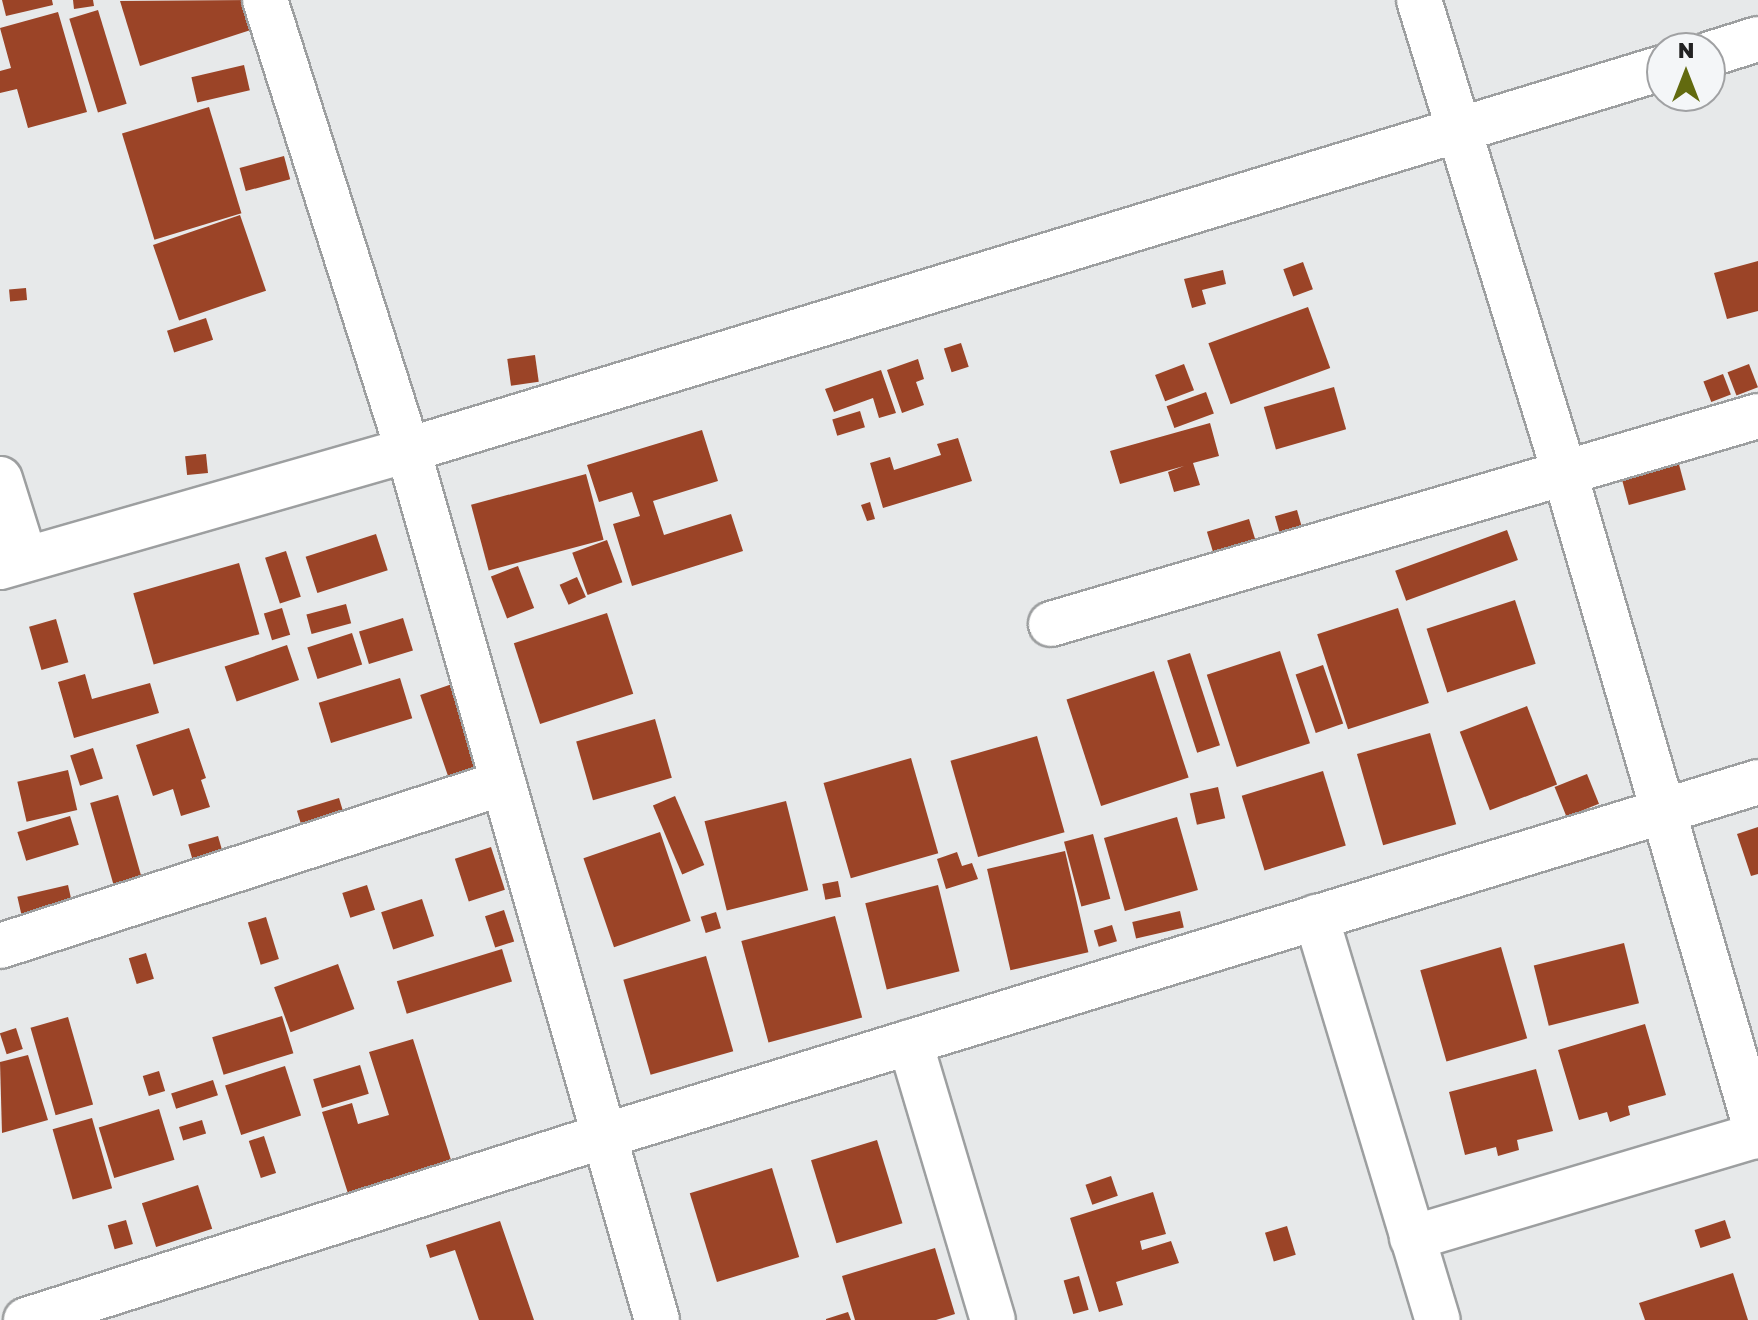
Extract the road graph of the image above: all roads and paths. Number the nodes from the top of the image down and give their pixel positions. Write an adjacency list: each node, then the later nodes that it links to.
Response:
1 (265, 0): 8 (street)
2 (1419, 0): 6 (street)
3 (1758, 39): 4 (street)
4 (1726, 49)
5 (1646, 73): 6 (street)
6 (1457, 130): 8 (street); 9 (street)
7 (1758, 416): 9 (street)
8 (408, 450): 11 (street); 14 (street)
9 (1565, 474): 12 (street); 15 (street)
10 (0, 479): 11 (street)
11 (13, 563)
12 (1051, 624)
13 (1758, 782): 15 (street)
14 (503, 783): 17 (street); 20 (street)
15 (1664, 809): 16 (street); 19 (street)
16 (1316, 917): 18 (street); 21 (street)
17 (0, 946)
18 (910, 1042): 20 (street); 24 (street)
19 (1758, 1135): 21 (street)
20 (604, 1136): 22 (street); 23 (street)
21 (1412, 1238): 25 (street)
22 (26, 1320)
23 (657, 1320)
24 (993, 1320)
25 (1438, 1320)

